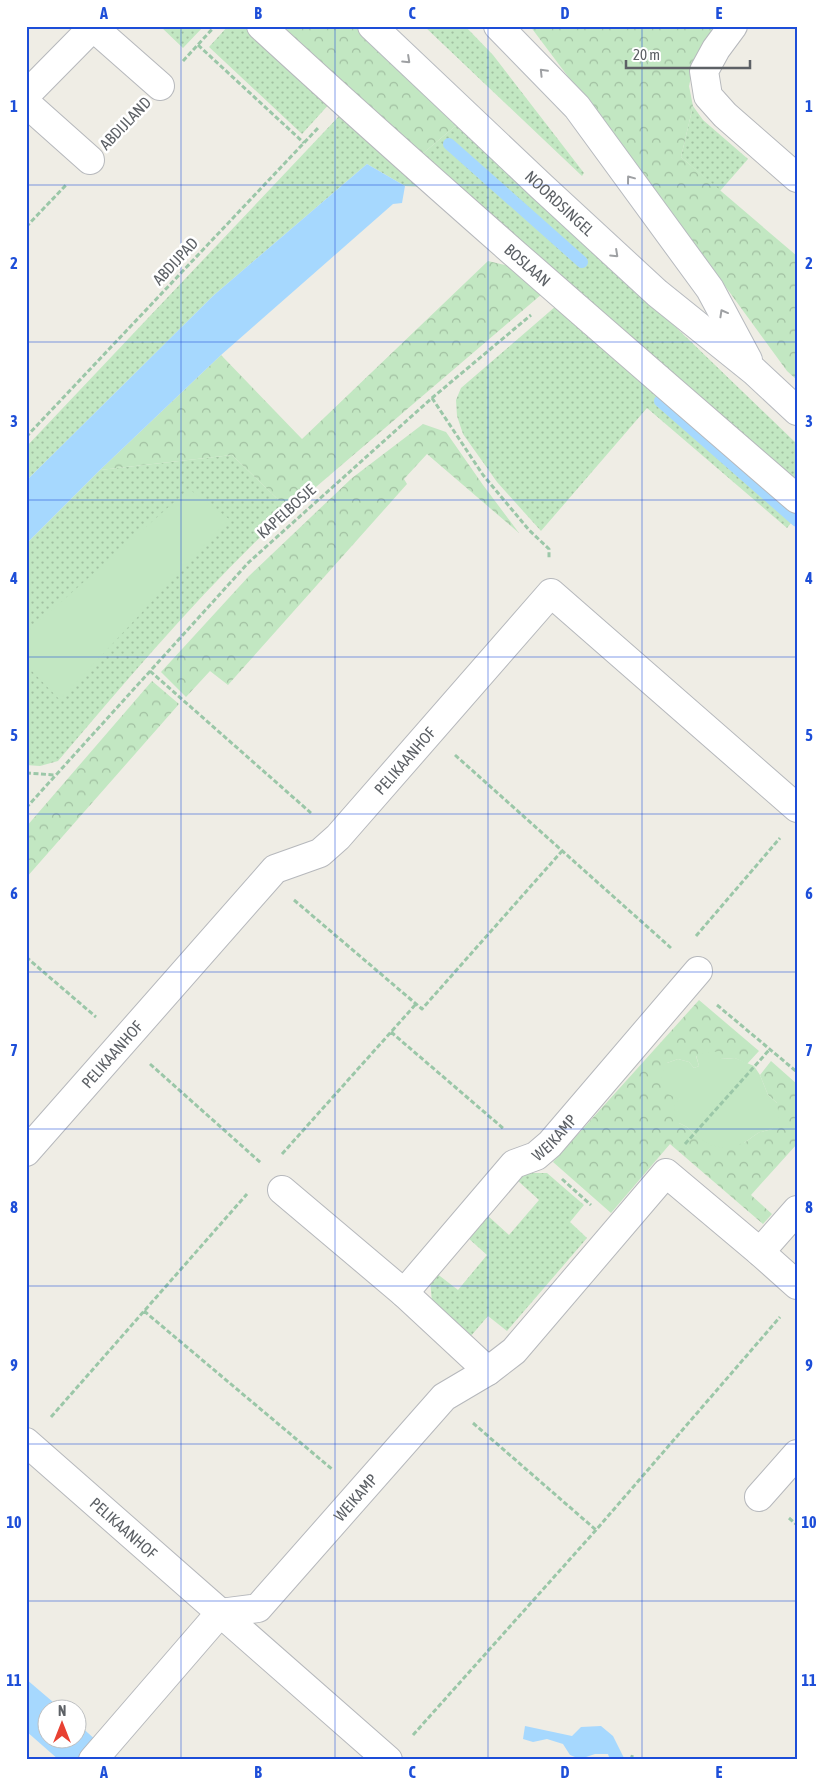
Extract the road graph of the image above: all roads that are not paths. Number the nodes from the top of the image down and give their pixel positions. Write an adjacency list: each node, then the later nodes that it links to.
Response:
1 (261, 26): 12 (street, BOSLAAN)
2 (372, 26): 10 (street, NOORDSINGEL, one-way to 10)
3 (498, 26): 10 (street, NOORDSINGEL, one-way to 3)
4 (733, 26): 9 (street)
5 (160, 86): 6 (street, ABDIJLAND)
6 (26, 95)
7 (26, 103): 8 (street, ABDIJLAND)
8 (90, 160)
9 (797, 178)
10 (754, 371): 11 (street, NOORDSINGEL)
11 (797, 411)
12 (797, 499)
13 (797, 808): 15 (street, PELIKAANHOF)
14 (689, 969): 20 (street, WEIKAMP)
15 (26, 1152)
16 (274, 1182): 20 (street)
17 (797, 1210): 18 (street)
18 (760, 1252): 19 (street); 21 (street, WEIKAMP)
19 (797, 1285)
20 (404, 1293): 21 (street)
21 (488, 1371): 25 (street, WEIKAMP)
22 (27, 1443): 25 (street, PELIKAANHOF)
23 (797, 1454): 24 (street)
24 (759, 1497)
25 (220, 1613): 26 (street); 27 (street)
26 (100, 1752)
27 (388, 1760)

